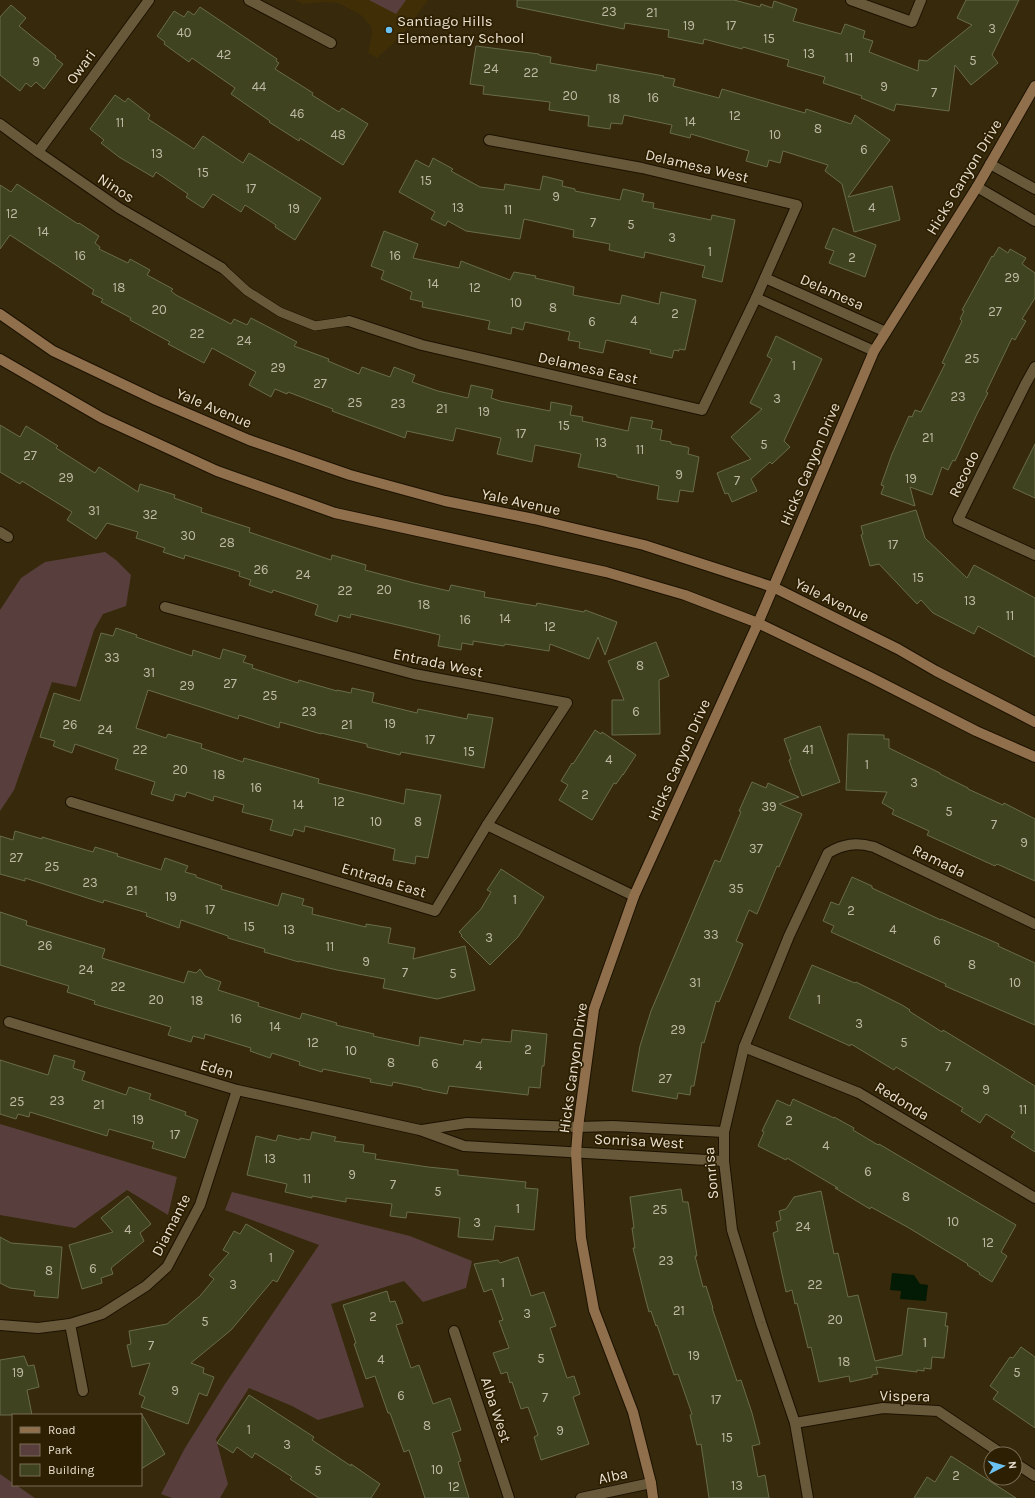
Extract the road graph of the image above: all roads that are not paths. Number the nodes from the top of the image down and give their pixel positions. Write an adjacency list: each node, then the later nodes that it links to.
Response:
1 (150, 0): 9 (street, Owari)
2 (249, 0): 5 (street)
3 (851, 0): 4 (street)
4 (921, 0)
5 (331, 43)
6 (1035, 86): 10 (main road, Hicks Canyon Drive)
7 (0, 124): 9 (street, Ninos)
8 (489, 140): 15 (street, Delamesa West)
9 (38, 152): 14 (street, Ninos)
10 (990, 164): 11 (main road, Hicks Canyon Drive); 12 (street)
11 (977, 187): 13 (street); 19 (main road, Hicks Canyon Drive)
12 (1035, 189)
13 (1035, 221)
14 (222, 268): 18 (lane)
15 (765, 278): 16 (street, Delamesa West); 19 (street, Delamesa)
16 (756, 298): 18 (street, Delamesa East); 20 (street)
17 (0, 314): 24 (main road, Yale Avenue)
18 (349, 321)
19 (886, 332): 20 (main road, Hicks Canyon Drive)
20 (874, 351): 24 (main road, Hicks Canyon Drive)
21 (0, 359): 26 (main road)
22 (1035, 367): 23 (street, Recodo)
23 (1035, 555)
24 (773, 587): 26 (main road, Hicks Canyon Drive); 27 (main road, Yale Avenue)
25 (165, 607): 30 (street, Entrada West)
26 (758, 623): 28 (main road); 32 (main road, Hicks Canyon Drive)
27 (1035, 722)
28 (1035, 757)
29 (71, 802): 30 (street, Entrada East)
30 (487, 825): 32 (street)
31 (828, 853): 33 (street, Ramada); 35 (street, Sonrisa)
32 (634, 896): 37 (main road, Hicks Canyon Drive)
33 (1035, 924)
34 (9, 1022): 36 (street, Eden)
35 (744, 1047): 39 (street, Sonrisa); 42 (street, Redonda)
36 (237, 1090): 38 (street, Eden); 43 (street, Diamante)
37 (578, 1126): 38 (street, Eden); 39 (street, Sonrisa West); 40 (main road, Hicks Canyon Drive)
38 (420, 1130): 40 (street, Eden)
39 (724, 1132): 41 (street, Sonrisa)
40 (576, 1153): 41 (street, Sonrisa West); 51 (main road, Hicks Canyon Drive)
41 (724, 1161): 47 (street, Sonrisa)
42 (1035, 1198)
43 (70, 1324): 44 (street, Diamante); 46 (street)
44 (0, 1325)
45 (454, 1331): 52 (street, Alba West)
46 (83, 1391)
47 (795, 1423): 48 (street, Vispera); 55 (street, Sonrisa)
48 (990, 1446)
49 (1023, 1468): 50 (street)
50 (1035, 1476)
51 (651, 1483): 53 (street, Alba); 54 (main road, Hicks Canyon Drive)
52 (509, 1498)
53 (581, 1498)
54 (653, 1498)
55 (808, 1498)

